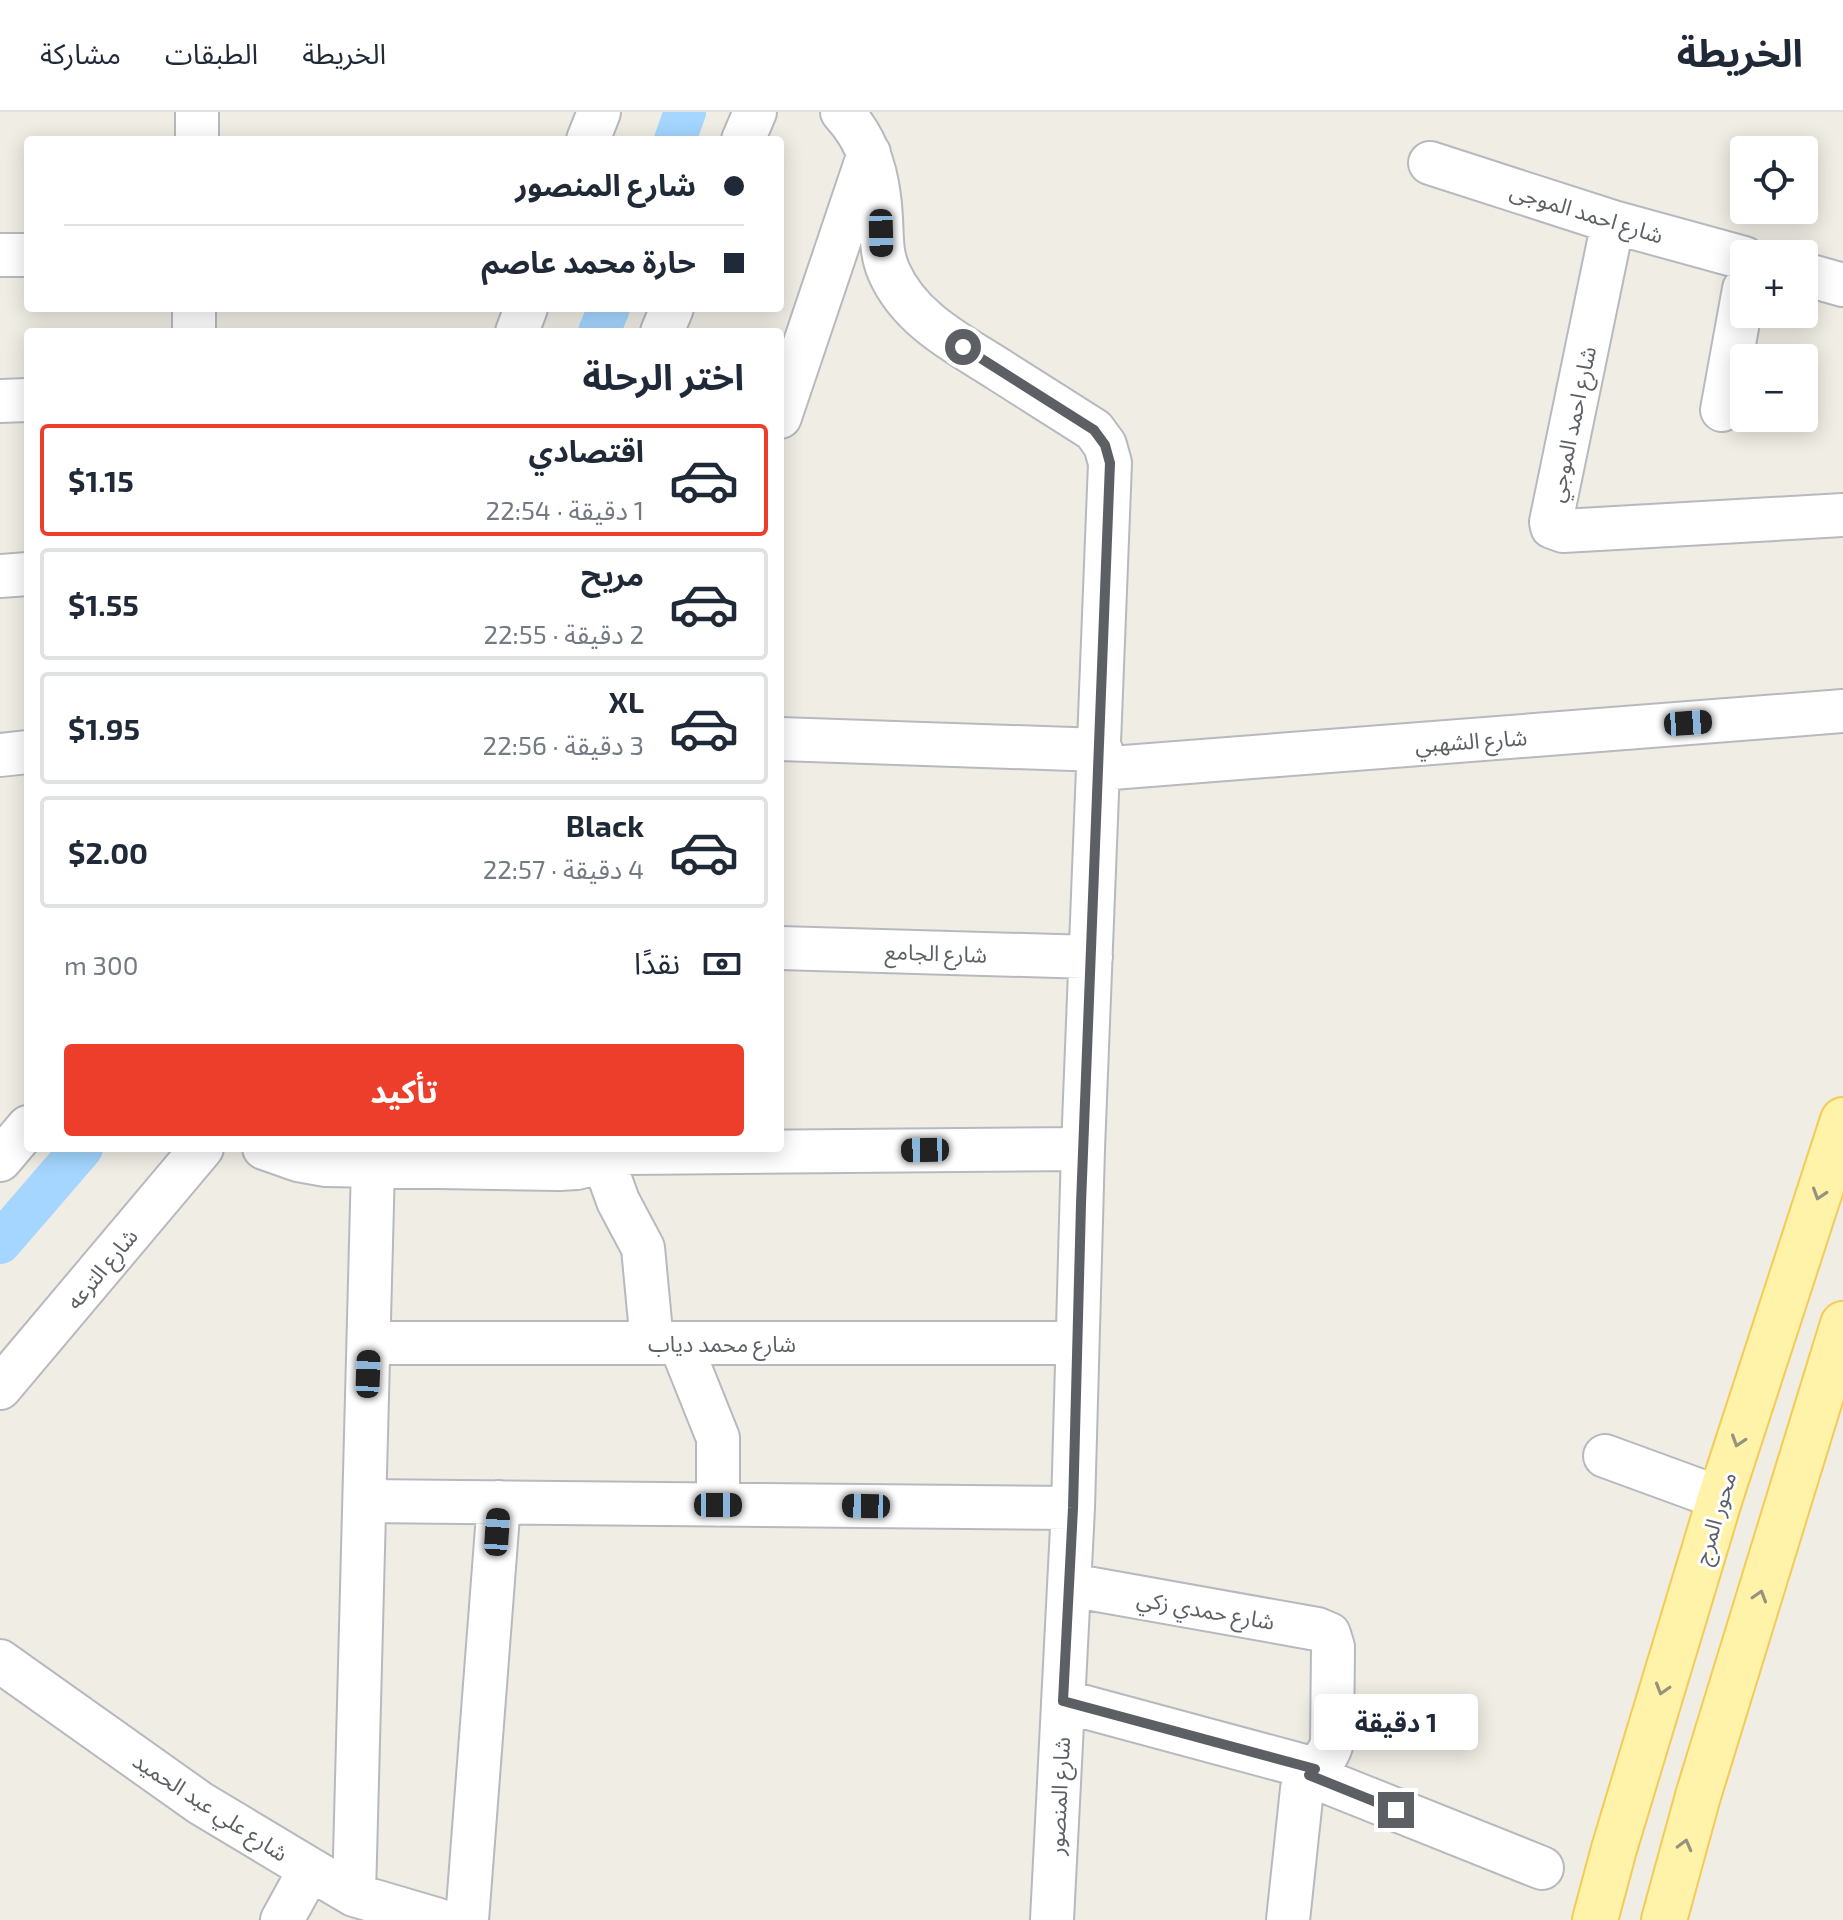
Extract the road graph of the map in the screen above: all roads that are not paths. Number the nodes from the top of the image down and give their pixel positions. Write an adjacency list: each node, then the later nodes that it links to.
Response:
1 (197, 112): 4 (street)
2 (599, 112): 5 (street)
3 (842, 112): 6 (street, شارع المنصور)
4 (197, 136)
5 (590, 136)
6 (869, 153): 17 (street); 26 (street, شارع المنصور)
7 (1430, 163): 8 (street, شارع احمد الموجى)
8 (1613, 222): 9 (street, شارع احمد الموجى); 19 (street, شارع احمد الموجي)
9 (1730, 254)
10 (0, 255): 11 (street)
11 (24, 255)
12 (1818, 278): 13 (street)
13 (1843, 285)
14 (1737, 328): 18 (street)
15 (24, 400): 16 (street)
16 (0, 401)
17 (784, 405)
18 (1722, 410)
19 (1843, 515)
20 (24, 574): 21 (street)
21 (0, 576)
22 (1843, 711): 26 (street, شارع الشهبي)
23 (784, 739): 26 (street, شارع الشهبي)
24 (24, 752): 25 (street)
25 (0, 755)
26 (1100, 760): 28 (street, شارع المنصور)
27 (784, 948): 28 (street, شارع الجامع)
28 (1091, 957): 31 (street, شارع المنصور)
29 (1843, 1120): 45 (main road, محور المرج, one-way to 45)
30 (24, 1132): 37 (street)
31 (1083, 1149): 35 (street); 42 (street, شارع المنصور)
32 (199, 1152): 43 (street, شارع الترعه)
33 (277, 1152): 38 (street)
34 (742, 1152): 36 (street)
35 (784, 1152)
36 (601, 1154): 38 (street); 41 (street)
37 (0, 1160)
38 (373, 1166): 40 (street)
39 (1843, 1324): 63 (main road, one-way to 39)
40 (369, 1343): 41 (street, شارع محمد دياب); 46 (street)
41 (666, 1343): 42 (street, شارع محمد دياب); 48 (street)
42 (1076, 1343): 49 (street, شارع المنصور)
43 (0, 1388)
44 (1605, 1456): 45 (street)
45 (1720, 1498): 62 (main road, محور المرج, one-way to 62)
46 (365, 1501): 47 (street); 56 (street)
47 (499, 1502): 48 (street); 59 (street)
48 (718, 1505): 49 (street)
49 (1073, 1508): 50 (street, شارع المنصور)
50 (1070, 1585): 52 (street, شارع المنصور); 53 (street, شارع حمدي زكي)
51 (0, 1661): 55 (street, شارع علي عبد الحميد)
52 (1063, 1701): 53 (street); 60 (street, شارع المنصور)
53 (1312, 1772): 54 (street); 61 (street)
54 (1542, 1868)
55 (310, 1869): 56 (street, شارع علي عبد الحميد); 57 (street)
56 (354, 1895): 58 (street, شارع علي عبد الحميد)
57 (282, 1920)
58 (439, 1920)
59 (467, 1920)
60 (1052, 1920)
61 (1288, 1920)
62 (1595, 1920)
63 (1664, 1920)

